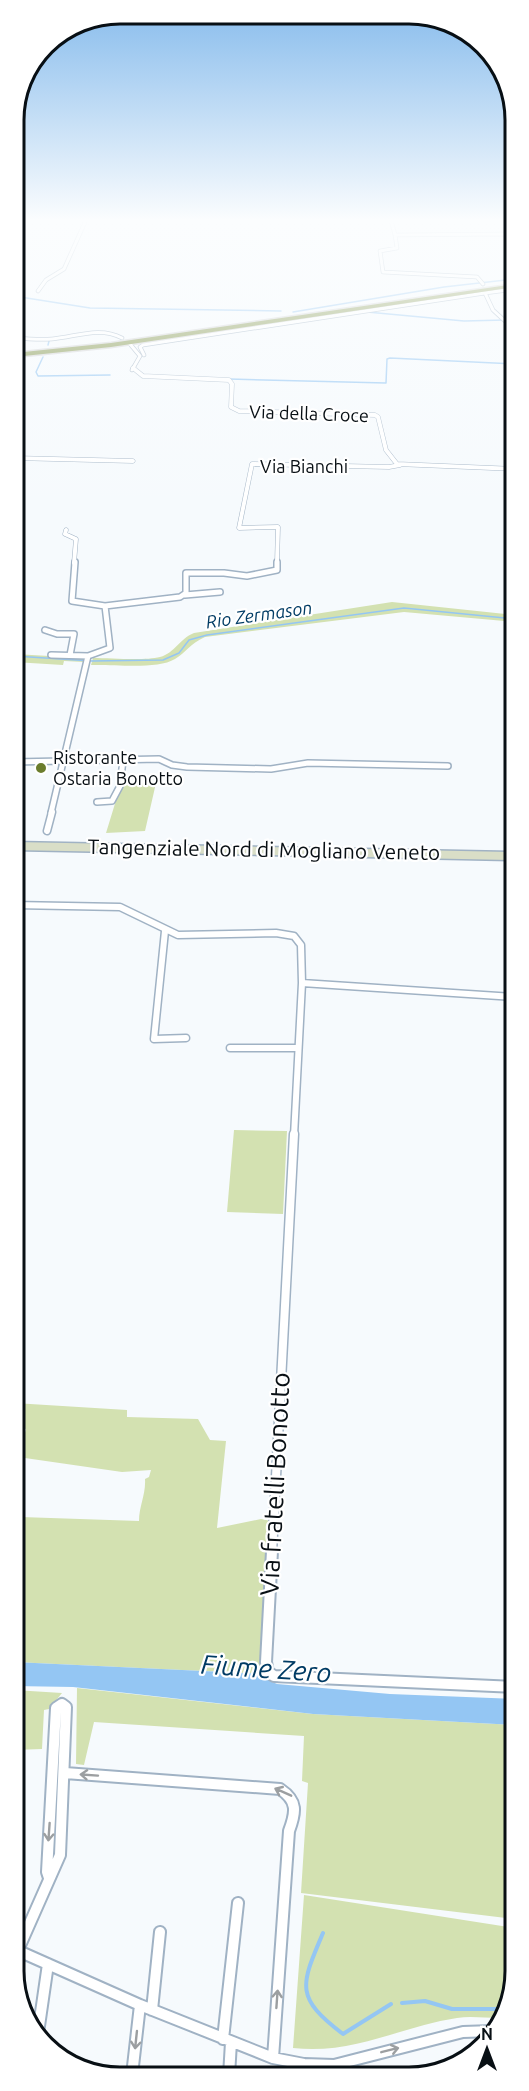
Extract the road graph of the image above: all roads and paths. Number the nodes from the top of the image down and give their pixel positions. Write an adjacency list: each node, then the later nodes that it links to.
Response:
1 (295, 318): 6 (highway)
2 (314, 318): 7 (street)
3 (24, 338): 4 (street)
4 (122, 338)
5 (130, 344): 7 (street, Via della Croce)
6 (24, 353)
7 (160, 377): 10 (street, Via della Croce)
8 (24, 459): 9 (street)
9 (133, 461)
10 (400, 465): 11 (street); 14 (street, Via Bianchi)
11 (505, 469)
12 (66, 530): 15 (street)
13 (220, 592): 14 (street)
14 (185, 595): 15 (street)
15 (105, 606): 19 (street)
16 (45, 630): 18 (street)
17 (51, 655): 18 (street)
18 (70, 655): 19 (street)
19 (87, 659): 22 (street)
20 (123, 760): 22 (street); 23 (street); 24 (street)
21 (24, 762): 22 (street)
22 (64, 762): 25 (street)
23 (448, 766)
24 (97, 802)
25 (46, 831)
26 (24, 846): 27 (main road, Tangenziale Nord di Mogliano Veneto)
27 (505, 856)
28 (24, 905): 29 (street, Via fratelli Bonotto)
29 (165, 931): 30 (street, Via fratelli Bonotto); 32 (street)
30 (302, 983): 31 (street); 34 (street, Via fratelli Bonotto)
31 (505, 996)
32 (186, 1038)
33 (231, 1048): 34 (street)
34 (298, 1048): 35 (street, Via fratelli Bonotto)
35 (505, 1687)
36 (65, 1773): 37 (street); 37 (street, one-way to 37); 47 (street, one-way to 36)
37 (49, 1878): 40 (street)
38 (238, 1903): 46 (street)
39 (160, 1932): 43 (street)
40 (24, 1933)
41 (24, 1954): 42 (street)
42 (48, 1964): 43 (street); 44 (street)
43 (146, 2008): 46 (street); 48 (street, one-way to 48)
44 (39, 2023)
45 (457, 2034): 51 (street, one-way to 45)
46 (227, 2040): 47 (street); 49 (street)
47 (273, 2058): 50 (street)
48 (134, 2067)
49 (228, 2067)
50 (317, 2067)
51 (347, 2067)

